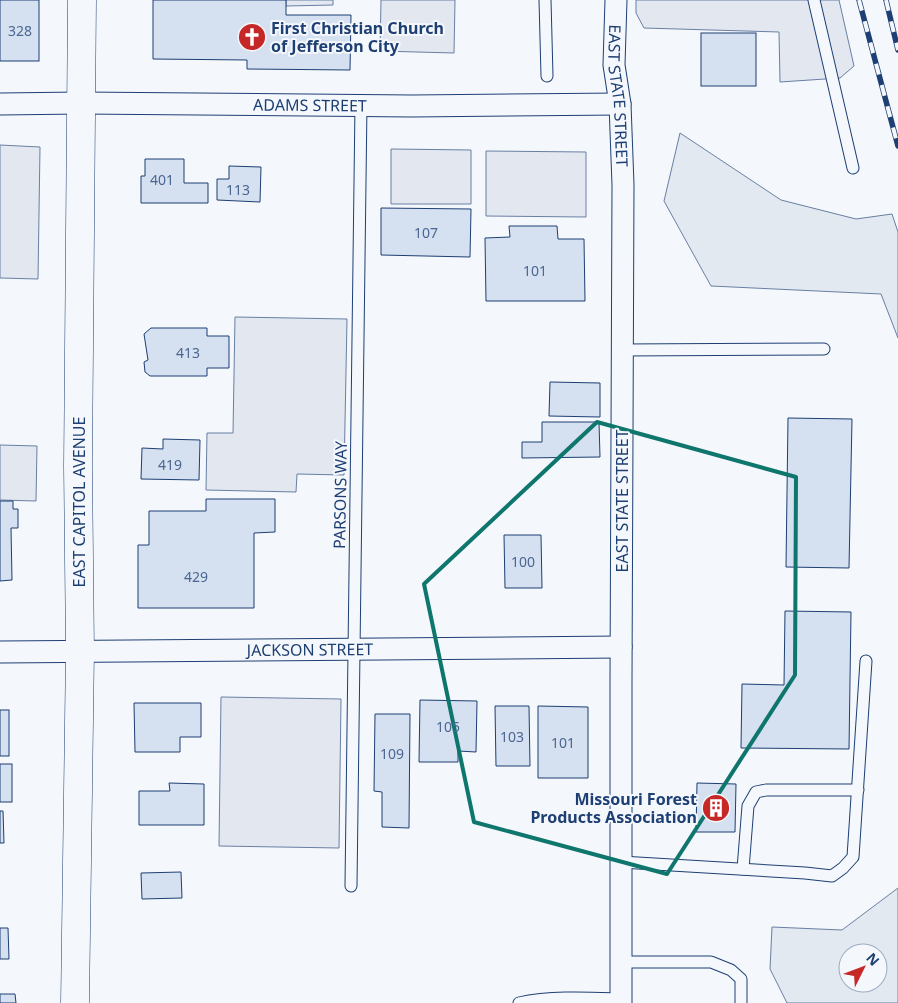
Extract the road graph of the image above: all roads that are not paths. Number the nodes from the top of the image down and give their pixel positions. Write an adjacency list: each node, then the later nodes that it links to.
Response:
1 (82, 0): 6 (street, EAST CAPITOL AVENUE)
2 (545, 0): 5 (lane)
3 (616, 0): 9 (street, EAST STATE STREET)
4 (814, 0): 10 (lane)
5 (548, 76)
6 (82, 103): 7 (street, ADAMS STREET); 8 (street, ADAMS STREET); 15 (street, EAST CAPITOL AVENUE)
7 (0, 104)
8 (361, 104): 9 (street, ADAMS STREET); 14 (lane, PARSONS WAY)
9 (620, 104): 12 (street, EAST STATE STREET)
10 (854, 168)
11 (824, 349): 12 (lane)
12 (622, 350): 13 (street, EAST STATE STREET)
13 (621, 646): 14 (street, JACKSON STREET); 19 (street, EAST STATE STREET)
14 (354, 649): 15 (street, JACKSON STREET); 21 (lane, PARSONS WAY)
15 (80, 651): 16 (street, JACKSON STREET); 24 (street, EAST CAPITOL AVENUE)
16 (0, 652)
17 (866, 661): 18 (lane)
18 (858, 790): 20 (lane); 20 (lane)
19 (621, 862): 20 (lane); 22 (street, EAST STATE STREET)
20 (743, 869)
21 (350, 886)
22 (621, 962): 23 (street, EAST STATE STREET); 26 (lane)
23 (621, 1001): 25 (lane)
24 (75, 1003)
25 (519, 1003)
26 (740, 1003)

